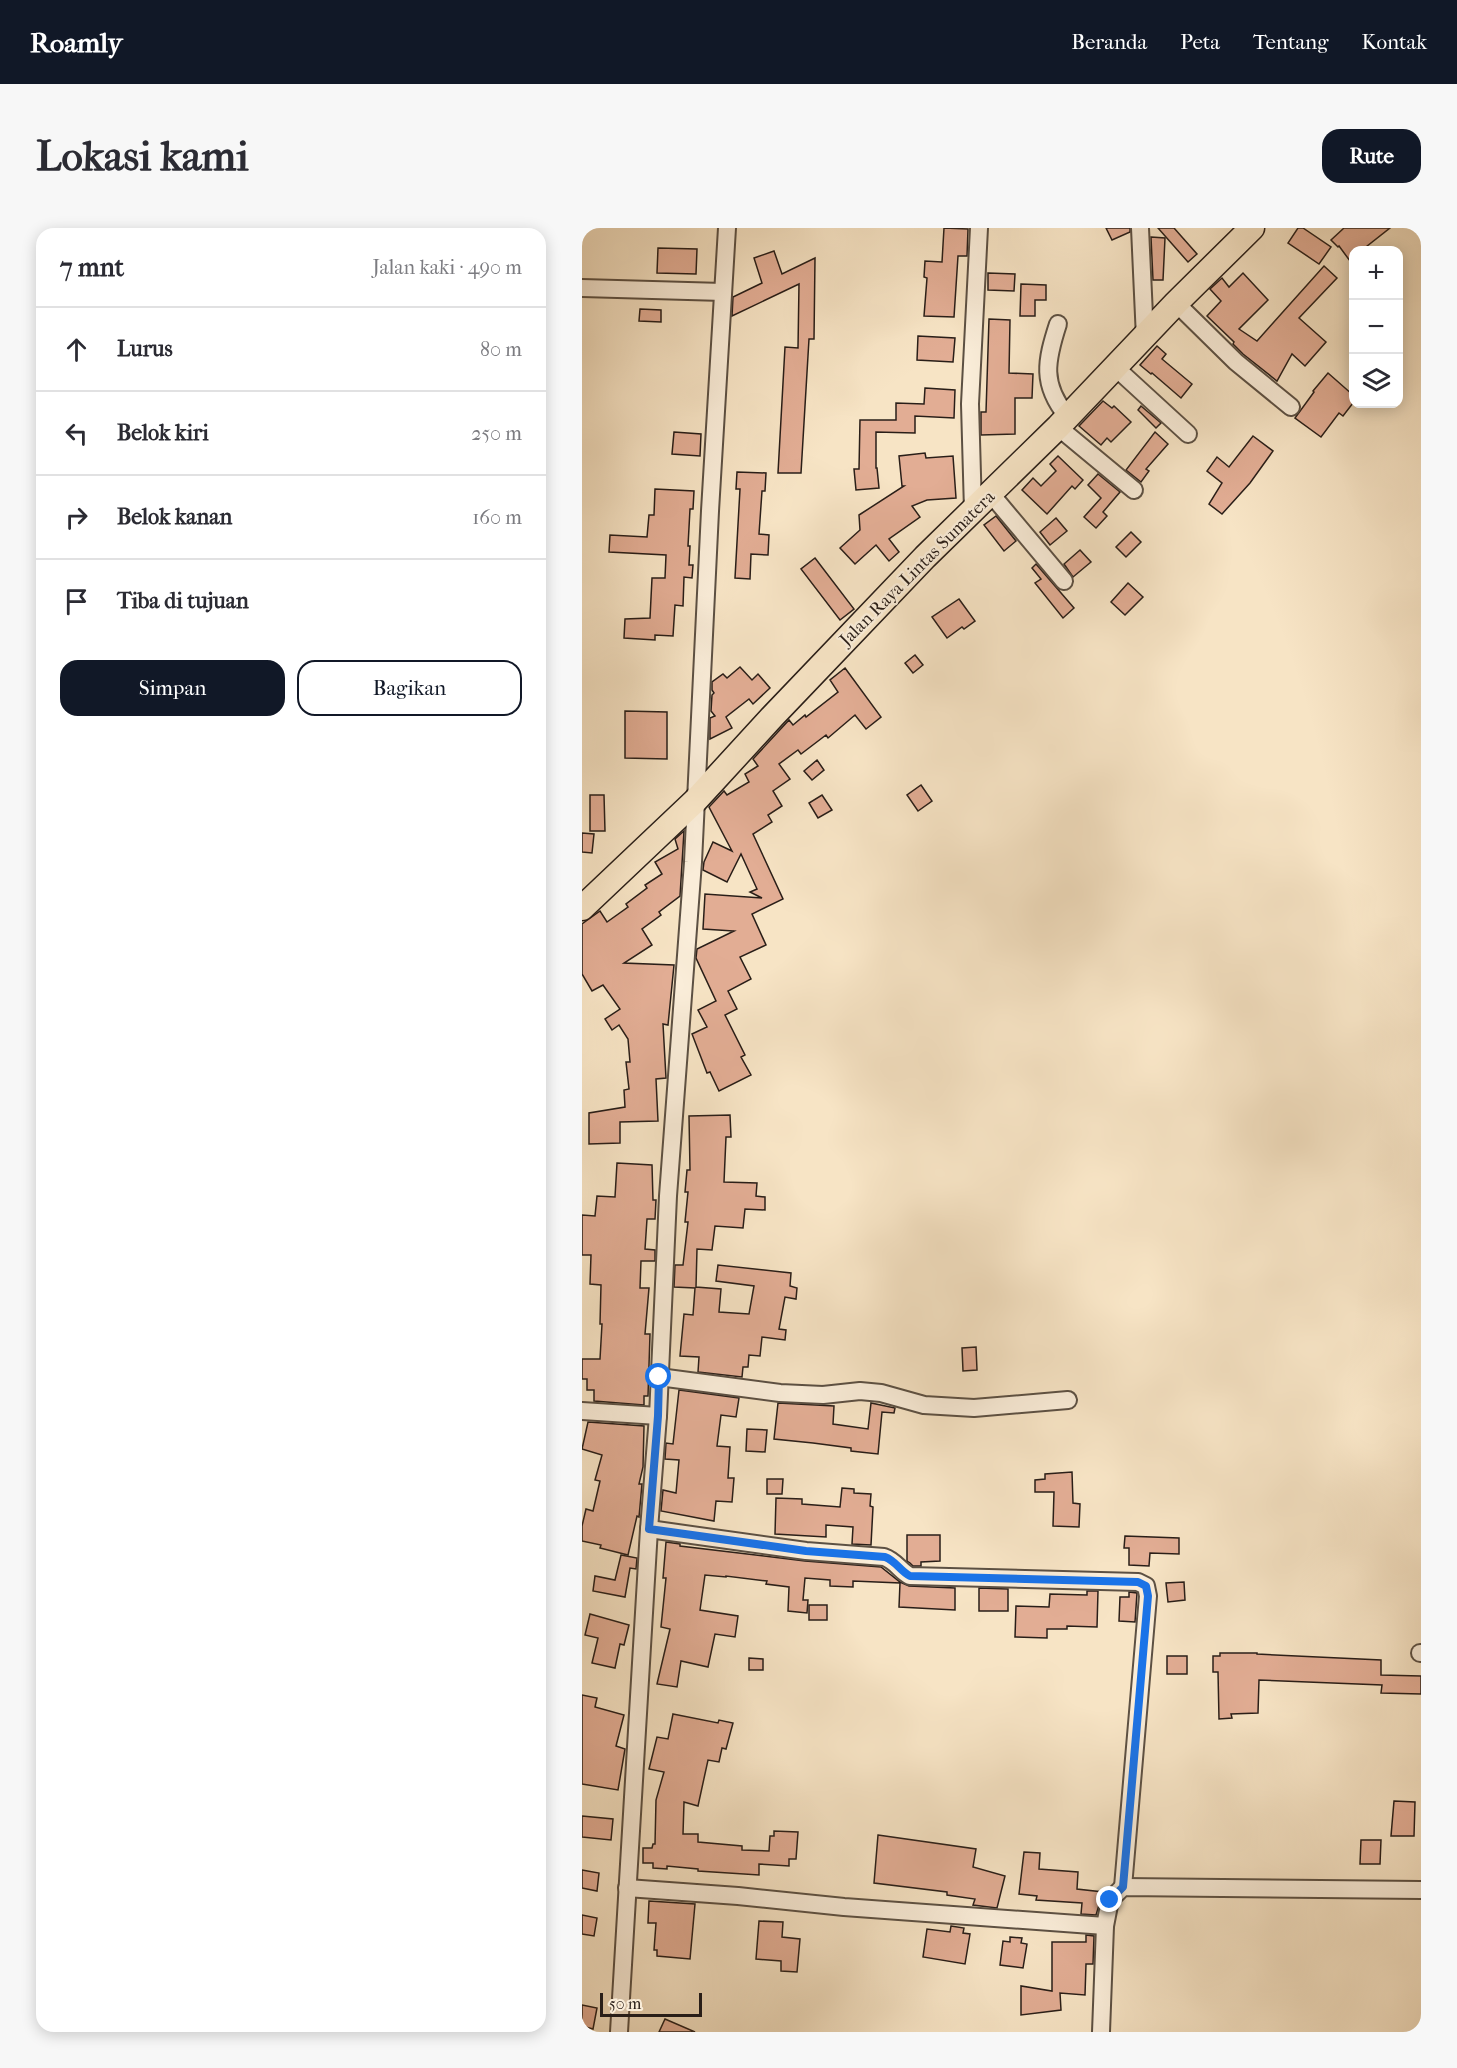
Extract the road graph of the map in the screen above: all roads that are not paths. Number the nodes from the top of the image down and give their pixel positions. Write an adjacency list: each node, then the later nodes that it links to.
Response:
1 (727, 228): 6 (street)
2 (979, 228): 15 (street)
3 (1140, 228): 9 (street)
4 (1252, 228): 7 (highway, Jalan Raya Lintas Sumatera)
5 (582, 288): 6 (street)
6 (723, 292): 17 (street)
7 (1176, 303): 9 (highway, Jalan Raya Lintas Sumatera); 11 (street)
8 (1058, 324): 12 (street)
9 (1145, 338): 10 (highway, Jalan Raya Lintas Sumatera)
10 (1116, 368): 12 (highway, Jalan Raya Lintas Sumatera); 13 (street)
11 (1291, 407)
12 (1063, 422): 14 (street); 15 (highway, Jalan Raya Lintas Sumatera)
13 (1188, 434)
14 (1134, 490)
15 (982, 502): 16 (street); 17 (highway, Jalan Raya Lintas Sumatera)
16 (1064, 582)
17 (695, 801): 18 (highway, Jalan Raya Lintas Sumatera); 19 (street)
18 (582, 908)
19 (659, 1377): 20 (street); 22 (street)
20 (1068, 1401)
21 (582, 1411): 22 (street)
22 (658, 1416): 23 (street)
23 (649, 1529): 24 (street); 25 (street)
24 (1123, 1887): 26 (street); 27 (street)
25 (627, 1888): 27 (street); 28 (street)
26 (1421, 1890)
27 (1105, 1926): 29 (street)
28 (619, 2032)
29 (1101, 2032)

